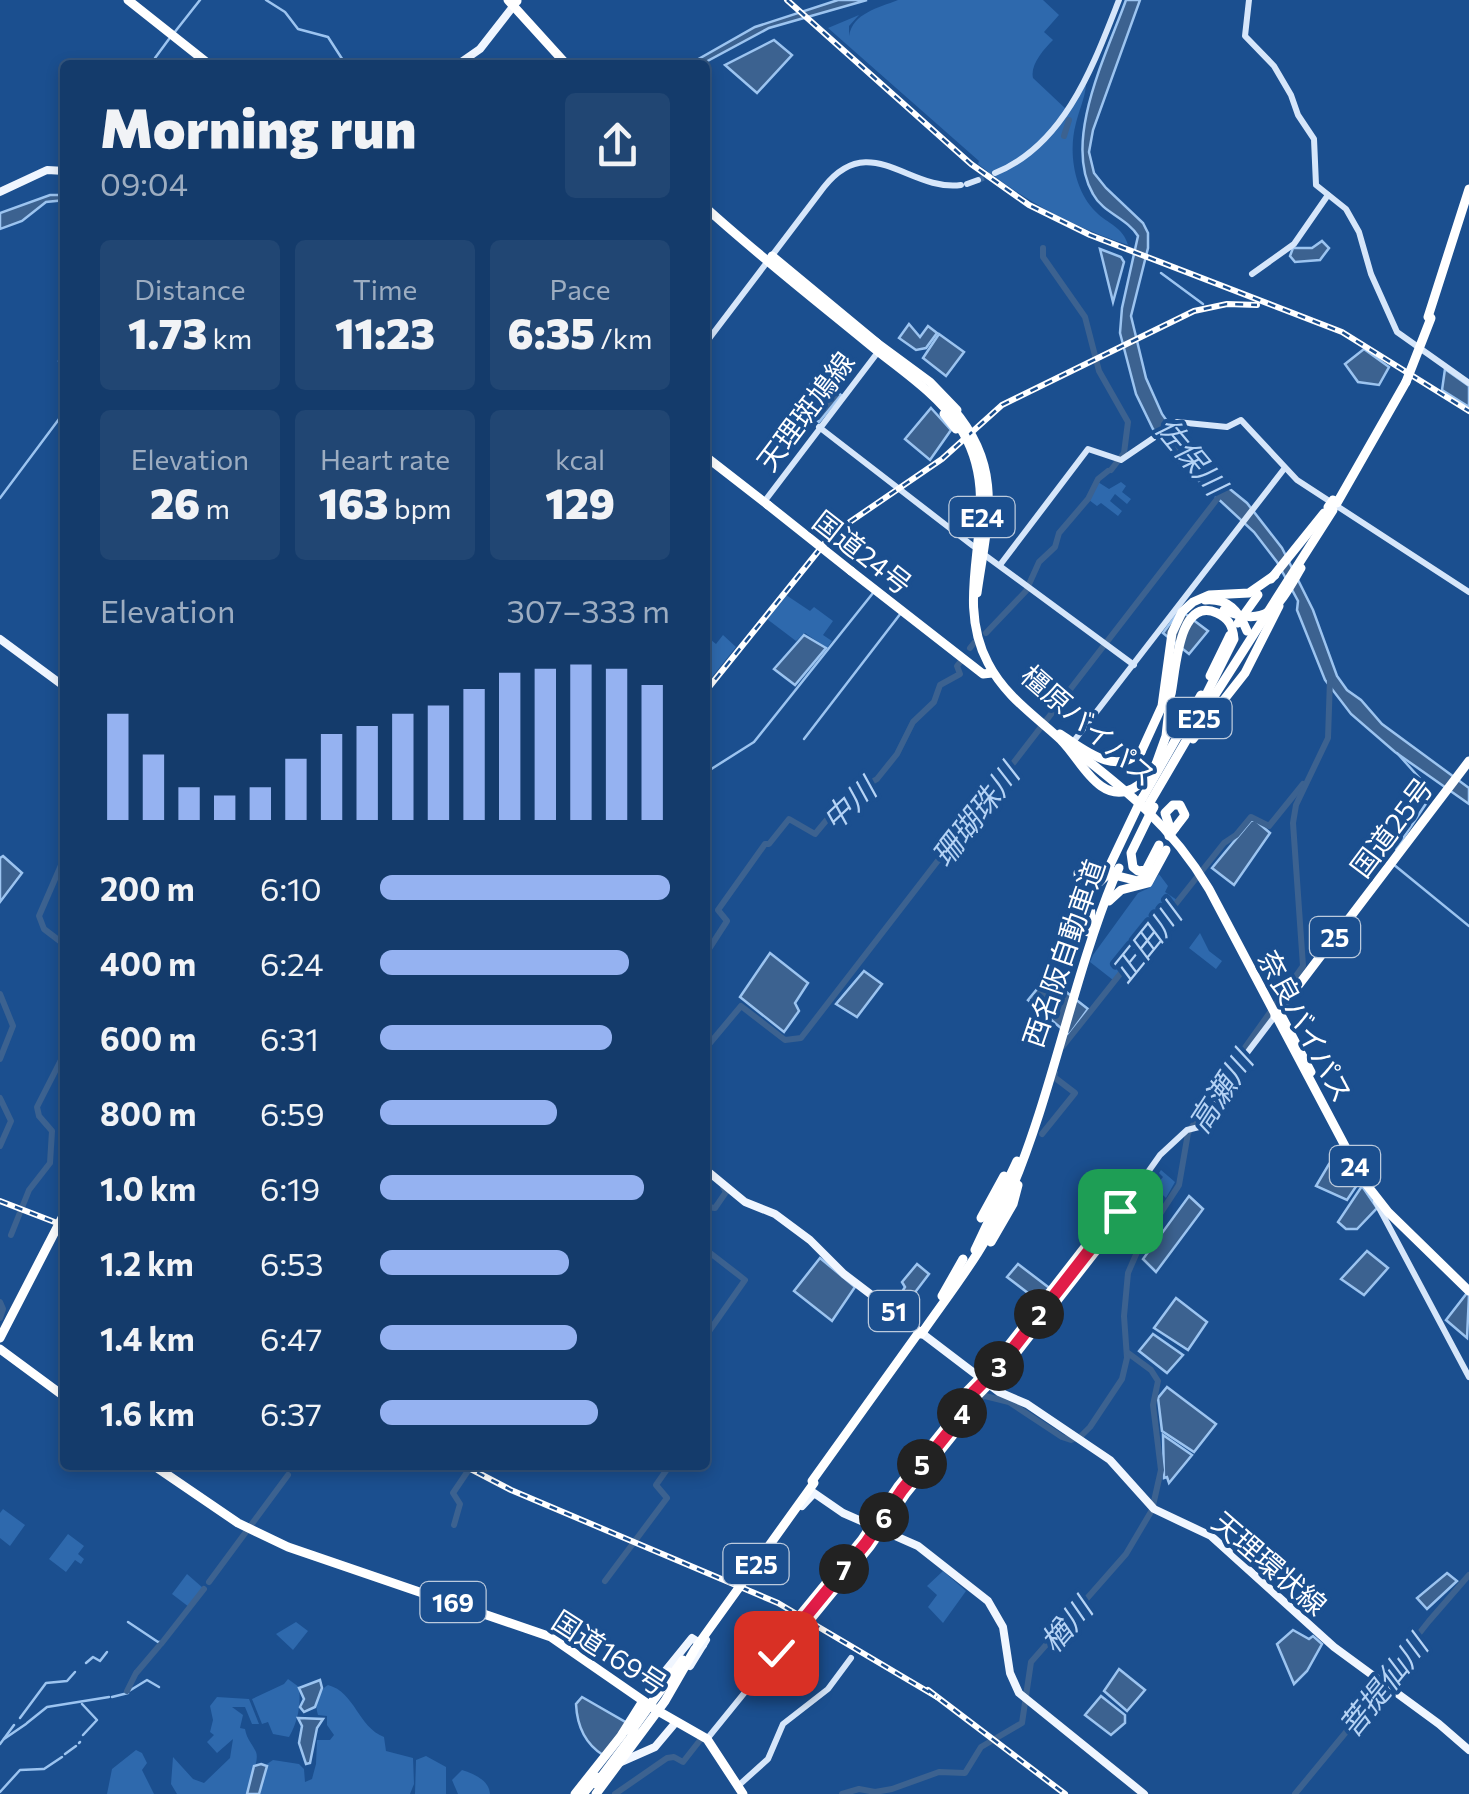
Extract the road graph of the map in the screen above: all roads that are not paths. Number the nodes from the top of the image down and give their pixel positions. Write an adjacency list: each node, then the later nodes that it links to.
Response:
1 (128, 0): 5 (highway)
2 (1118, 0): 9 (main road)
3 (1249, 0): 13 (main road)
4 (513, 1): 6 (main road); 7 (highway, bridge)
5 (204, 60)
6 (464, 60)
7 (566, 60)
8 (60, 171): 12 (main road)
9 (994, 173)
10 (978, 180): 17 (main road)
11 (1469, 189): 19 (highway)
12 (0, 192)
13 (1328, 194): 18 (main road); 24 (main road)
14 (1469, 200): 19 (highway)
15 (710, 208): 20 (highway, E24, bridge)
16 (710, 208): 21 (highway, E24, bridge)
17 (770, 259): 22 (main road); 23 (highway, 橿原バイパス / 24)
18 (1252, 274)
19 (1430, 318): 31 (highway, bridge)
20 (841, 320): 26 (highway, 24, bridge); 49 (highway, E24, bridge)
21 (858, 330): 27 (highway, 24, bridge); 49 (highway, E24, bridge)
22 (710, 337)
23 (880, 350): 25 (main road, 天理斑鳩線); 26 (highway, 橿原バイパス / 24); 27 (highway, 橿原バイパス / 24)
24 (1469, 384)
25 (819, 427): 30 (main road, 天理斑鳩線); 32 (main road)
26 (961, 434): 44 (highway, 橿原バイパス / 24)
27 (974, 438): 44 (highway, 橿原バイパス / 24)
28 (710, 460): 30 (highway, 国道24号 / 24)
29 (1284, 469): 35 (main road); 37 (main road); 43 (main road)
30 (766, 504): 44 (highway, 国道24号 / 24, bridge)
31 (1333, 505): 34 (highway); 34 (highway)
32 (973, 546)
33 (986, 556): 35 (main road)
34 (1297, 562): 36 (highway, bridge); 38 (highway)
35 (1000, 564): 43 (main road)
36 (1283, 589): 39 (highway, bridge); 40 (highway, 西名阪自動車道 / E25, bridge); 42 (highway, bridge)
37 (1469, 592)
38 (1255, 593): 39 (highway); 53 (highway, bridge)
39 (1193, 609): 40 (highway); 46 (highway); 48 (highway)
40 (1250, 633): 48 (highway, 西名阪自動車道 / E25); 51 (highway, 西名阪自動車道 / E25)
41 (0, 638): 45 (main road)
42 (1253, 648): 51 (highway); 53 (highway)
43 (1134, 666): 50 (main road)
44 (990, 672): 47 (highway, 橿原バイパス / 24); 47 (highway, 橿原バイパス / 24)
45 (60, 683)
46 (1165, 708): 49 (highway, bridge); 49 (highway, bridge)
47 (1043, 722): 50 (highway, 橿原バイパス / 24)
48 (1187, 732): 53 (highway, 西名阪自動車道 / E25)
49 (1060, 737)
50 (1071, 744): 53 (highway, 橿原バイパス / 24)
51 (1178, 752): 53 (highway, 西名阪自動車道 / E25)
52 (1469, 761): 59 (highway, 国道25号 / 25)
53 (1148, 807): 54 (highway, 橿原バイパス / 24); 54 (highway); 55 (highway); 55 (highway); 56 (highway, 奈良バイパス / 24); 57 (highway, 西名阪自動車道 / E25)
54 (1174, 834): 55 (highway); 59 (highway, 奈良バイパス / 24)
55 (1160, 853): 56 (highway); 57 (highway); 58 (highway)
56 (1196, 868): 59 (highway, 奈良バイパス / 24)
57 (1113, 872): 58 (highway, 西名阪自動車道 / E25); 58 (highway)
58 (1086, 948): 60 (highway, 西名阪自動車道 / E25)
59 (1275, 1011): 63 (highway, 奈良バイパス / 24); 74 (main road)
60 (1058, 1038): 61 (highway, 西名阪自動車道 / E25); 61 (highway, 西名阪自動車道 / E25)
61 (1026, 1152): 66 (highway); 69 (highway, E25); 69 (highway, E25)
62 (710, 1173): 74 (main road, 天理環状線 / 51)
63 (1375, 1192): 65 (highway, 奈良バイパス / 24); 68 (main road); 70 (highway, 奈良バイパス / 24)
64 (1016, 1205): 69 (highway)
65 (1388, 1212): 68 (main road); 70 (highway, 奈良バイパス / 24)
66 (982, 1218)
67 (60, 1222): 71 (highway)
68 (1393, 1232): 73 (main road)
69 (969, 1258): 80 (highway, E25, bridge)
70 (1469, 1289)
71 (0, 1338)
72 (0, 1349): 75 (highway)
73 (1469, 1377)
74 (985, 1381): 77 (main road); 85 (main road, 天理環状線 / 51)
75 (60, 1394)
76 (160, 1470): 82 (highway, 国道169号 / 169)
77 (875, 1526): 78 (main road); 84 (main road); 91 (main road)
78 (761, 1562)
79 (728, 1608): 80 (main road)
80 (696, 1645): 82 (highway, E25)
81 (851, 1658): 87 (main road)
82 (652, 1705): 83 (highway, 国道169号 / 169); 86 (highway); 88 (highway); 89 (highway, E25)
83 (676, 1722): 84 (highway, 国道169号 / 169); 86 (main road)
84 (706, 1739): 87 (highway, 国道169号 / 169)
85 (1469, 1750)
86 (621, 1762): 90 (highway)
87 (740, 1790)
88 (575, 1794)
89 (586, 1794)
90 (596, 1794)
91 (1144, 1794)

